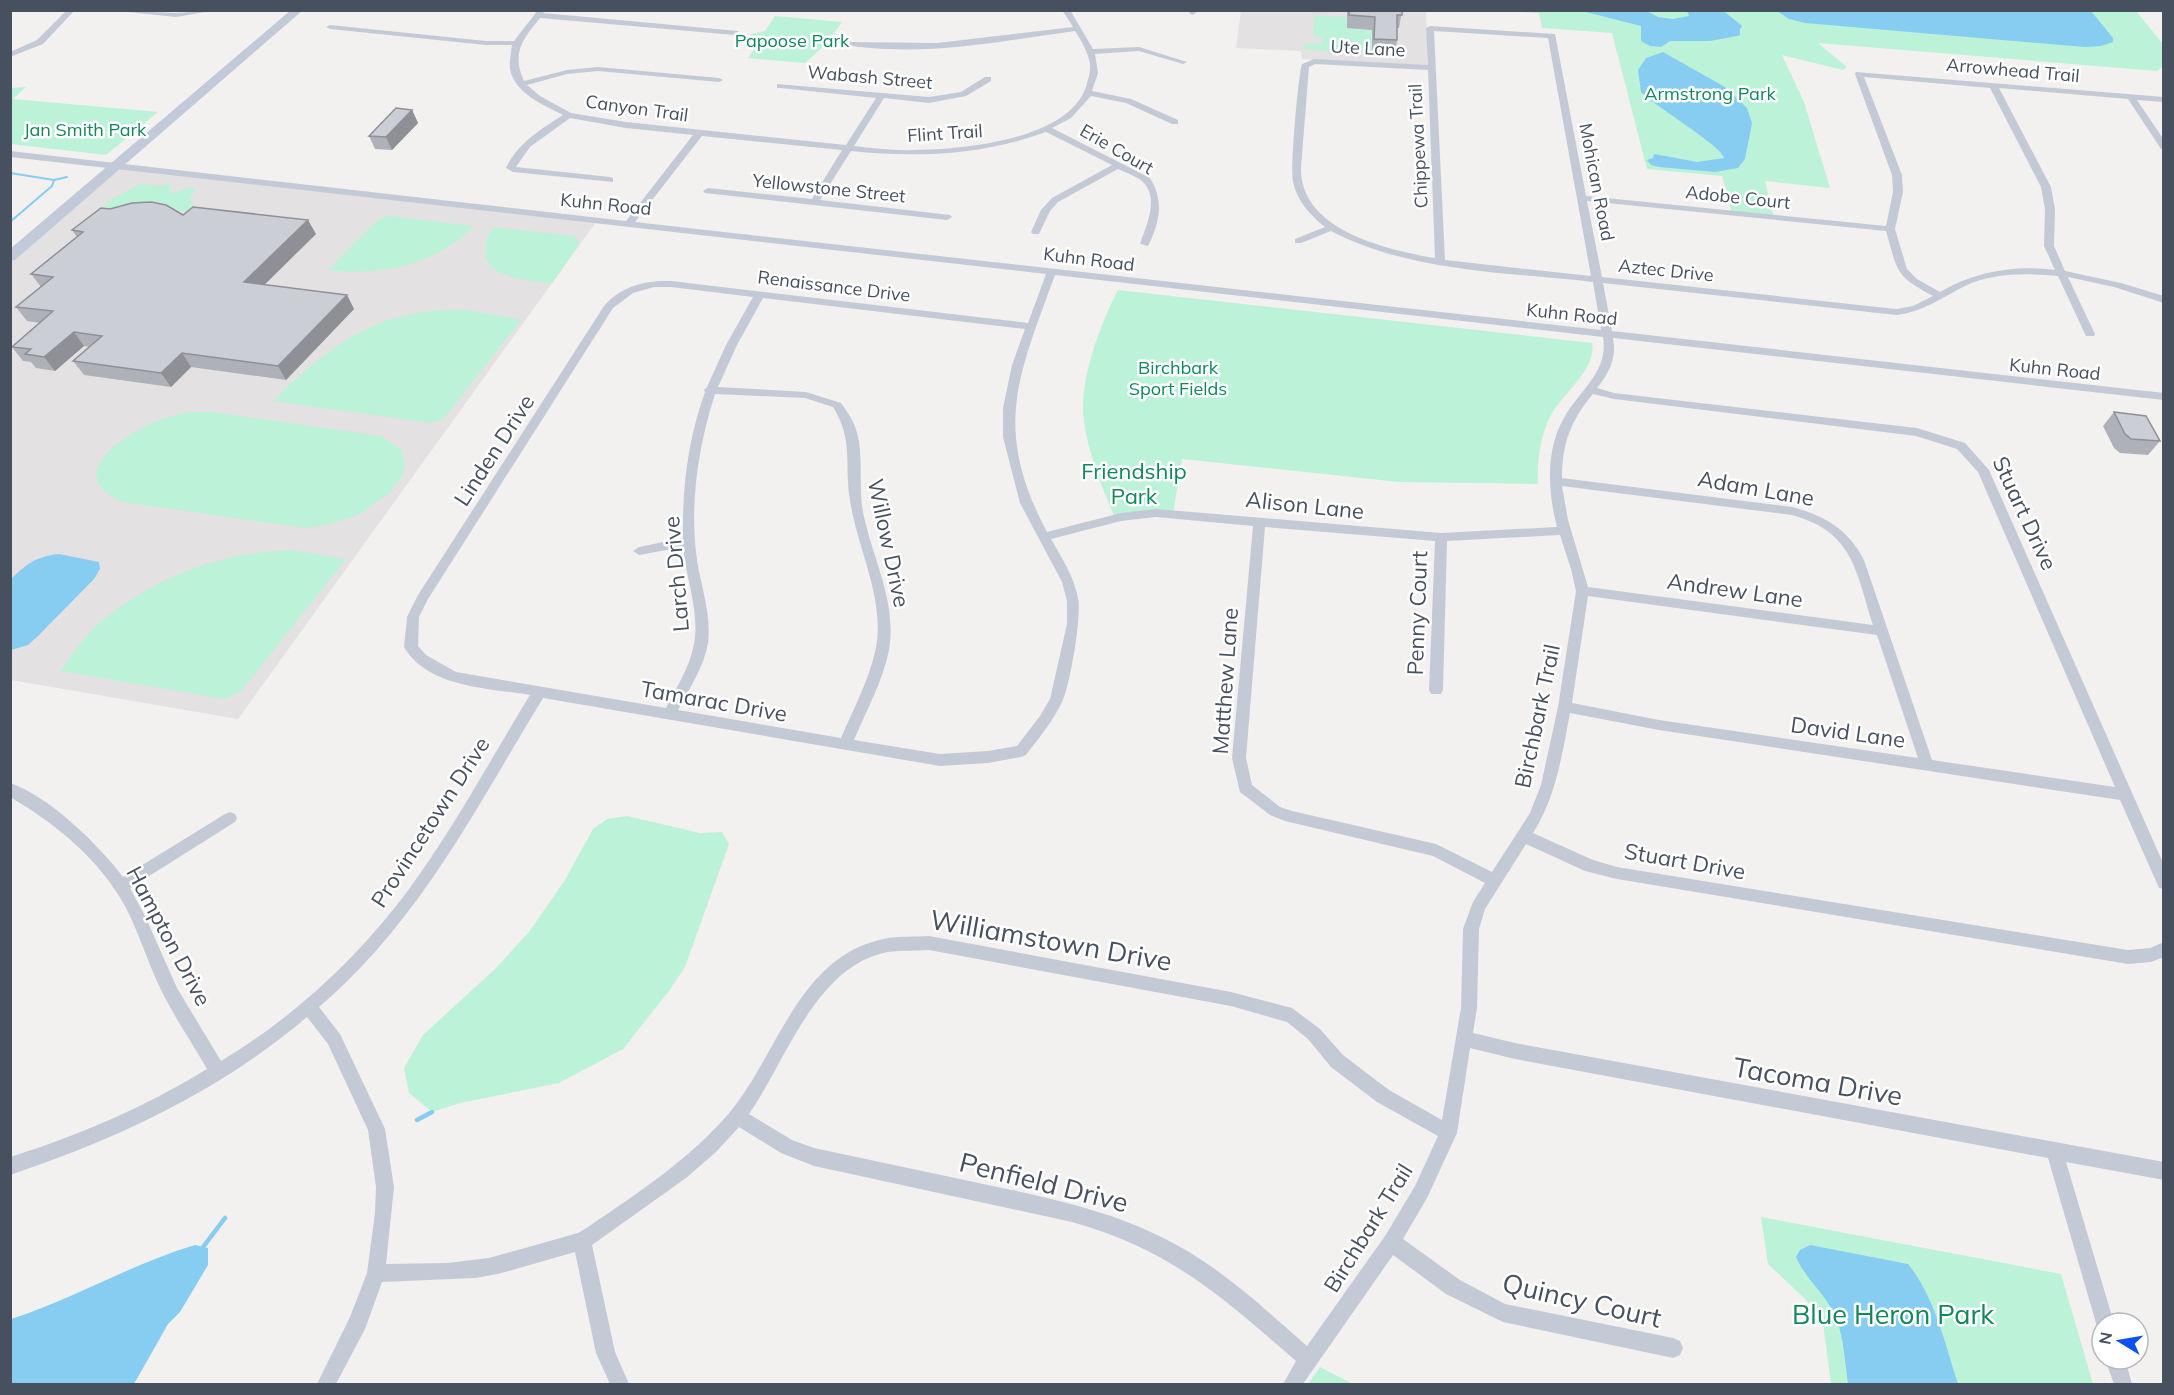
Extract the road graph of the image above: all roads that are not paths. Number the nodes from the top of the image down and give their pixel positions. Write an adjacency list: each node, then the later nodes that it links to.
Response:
1 (72, 10): 14 (street)
2 (111, 10): 3 (street)
3 (214, 10)
4 (298, 10): 34 (street)
5 (1066, 10): 9 (street)
6 (540, 13): 10 (street); 11 (street)
7 (330, 27): 11 (street)
8 (1430, 28): 17 (street, Chippewa Trail); 38 (street, Mohican Road)
9 (1077, 29): 12 (street); 13 (street)
10 (735, 33)
11 (516, 43): 20 (street)
12 (853, 44)
13 (1089, 52): 15 (street); 23 (street)
14 (10, 55)
15 (1183, 62)
16 (1305, 66): 17 (street, Ute Lane); 42 (street, Aztec Drive)
17 (1431, 68): 48 (street, Chippewa Trail)
18 (719, 80): 20 (street)
19 (988, 80): 24 (street, Wabash Street)
20 (520, 84): 27 (street, Canyon Trail)
21 (1994, 85): 25 (street, Arrowhead Trail); 43 (street, Arrowhead Trail); 50 (street)
22 (780, 86): 24 (street, Wabash Street)
23 (1089, 93): 28 (street); 29 (street, Flint Trail)
24 (881, 96): 32 (street)
25 (2131, 97): 26 (street, Arrowhead Trail); 31 (street)
26 (2163, 100)
27 (569, 115): 30 (street, Canyon Trail); 36 (street)
28 (1175, 122)
29 (1045, 128): 32 (street, Flint Trail); 35 (street, Erie Court)
30 (699, 133): 32 (street, Flint Trail); 41 (street)
31 (2163, 147)
32 (848, 148): 39 (street)
33 (10, 154): 34 (street, Kuhn Road)
34 (115, 165): 41 (street, Kuhn Road); 47 (street)
35 (1119, 165): 44 (street); 46 (street, Erie Court)
36 (610, 180)
37 (708, 191): 39 (street, Yellowstone Street)
38 (1583, 198): 43 (street, Adobe Court); 51 (street, Mohican Road)
39 (814, 203): 40 (street, Yellowstone Street)
40 (947, 217)
41 (629, 223): 49 (street, Kuhn Road)
42 (1333, 227): 45 (street); 48 (street, Aztec Drive)
43 (1890, 230): 54 (street)
44 (1036, 232)
45 (1298, 241)
46 (1145, 244)
47 (10, 257)
48 (1440, 262): 51 (street, Aztec Drive)
49 (1052, 271): 56 (street); 57 (street, Kuhn Road)
50 (2061, 274): 54 (street, Aztec Drive); 55 (street, Aztec Drive); 58 (street)
51 (1598, 279): 54 (street, Aztec Drive); 57 (street, Mohican Road)
52 (634, 288): 53 (street, Renaissance Drive); 71 (street, Linden Drive)
53 (760, 294): 56 (street, Renaissance Drive); 59 (street, Larch Drive)
54 (1941, 296)
55 (2163, 300)
56 (1030, 326): 65 (street)
57 (1608, 334): 60 (street, Birchbark Trail); 61 (street, Kuhn Road)
58 (2090, 334)
59 (709, 390): 67 (street, Larch Drive); 76 (street, Willow Drive)
60 (1590, 390): 62 (street, Birchbark Trail); 79 (street, Stuart Drive)
61 (2163, 397)
62 (1557, 481): 64 (street, Birchbark Trail); 70 (street, Adam Lane)
63 (1258, 522): 65 (street, Alison Lane); 66 (street, Alison Lane); 82 (street, Matthew Lane)
64 (1565, 531): 66 (street, Alison Lane); 69 (street, Birchbark Trail)
65 (1044, 537): 76 (street, Tamarac Drive)
66 (1441, 537): 72 (street, Penny Court)
67 (690, 541): 68 (street); 75 (street, Larch Drive)
68 (639, 551)
69 (1582, 591): 70 (street, Andrew Lane); 74 (street, Birchbark Trail)
70 (1882, 631): 77 (street, Adam Lane)
71 (411, 647): 73 (street, Tamarac Drive)
72 (1436, 690)
73 (539, 693): 75 (street, Tamarac Drive); 86 (street, Provincetown Drive)
74 (1565, 707): 77 (street, David Lane); 81 (street, Birchbark Trail)
75 (669, 715): 76 (street, Tamarac Drive)
76 (845, 744)
77 (1927, 765): 79 (street, David Lane)
78 (10, 789): 84 (street, Hampton Drive)
79 (2126, 795): 83 (street, Stuart Drive)
80 (230, 818): 84 (street)
81 (1524, 836): 82 (street, Birchbark Trail); 85 (street, Stuart Drive)
82 (1496, 881): 87 (street, Birchbark Trail)
83 (2163, 883)
84 (121, 886): 88 (street, Hampton Drive)
85 (2163, 949)
86 (309, 1006): 88 (street, Provincetown Drive); 96 (street)
87 (1464, 1039): 90 (street, Birchbark Trail); 91 (street, Tacoma Drive)
88 (218, 1072): 92 (street, Provincetown Drive)
89 (737, 1116): 90 (street, Williamstown Drive); 94 (street, Williamstown Drive); 99 (street, Penfield Drive)
90 (1448, 1133): 95 (street, Birchbark Trail)
91 (2054, 1150): 93 (street, Tacoma Drive); 97 (street)
92 (10, 1166)
93 (2163, 1171)
94 (582, 1241): 96 (street, Williamstown Drive); 101 (street)
95 (1392, 1242): 98 (street, Quincy Court); 99 (street, Birchbark Trail)
96 (376, 1274): 100 (street)
97 (2101, 1311)
98 (1673, 1348)
99 (1309, 1360): 102 (street, Birchbark Trail)
100 (326, 1384)
101 (620, 1384)
102 (1292, 1384)

